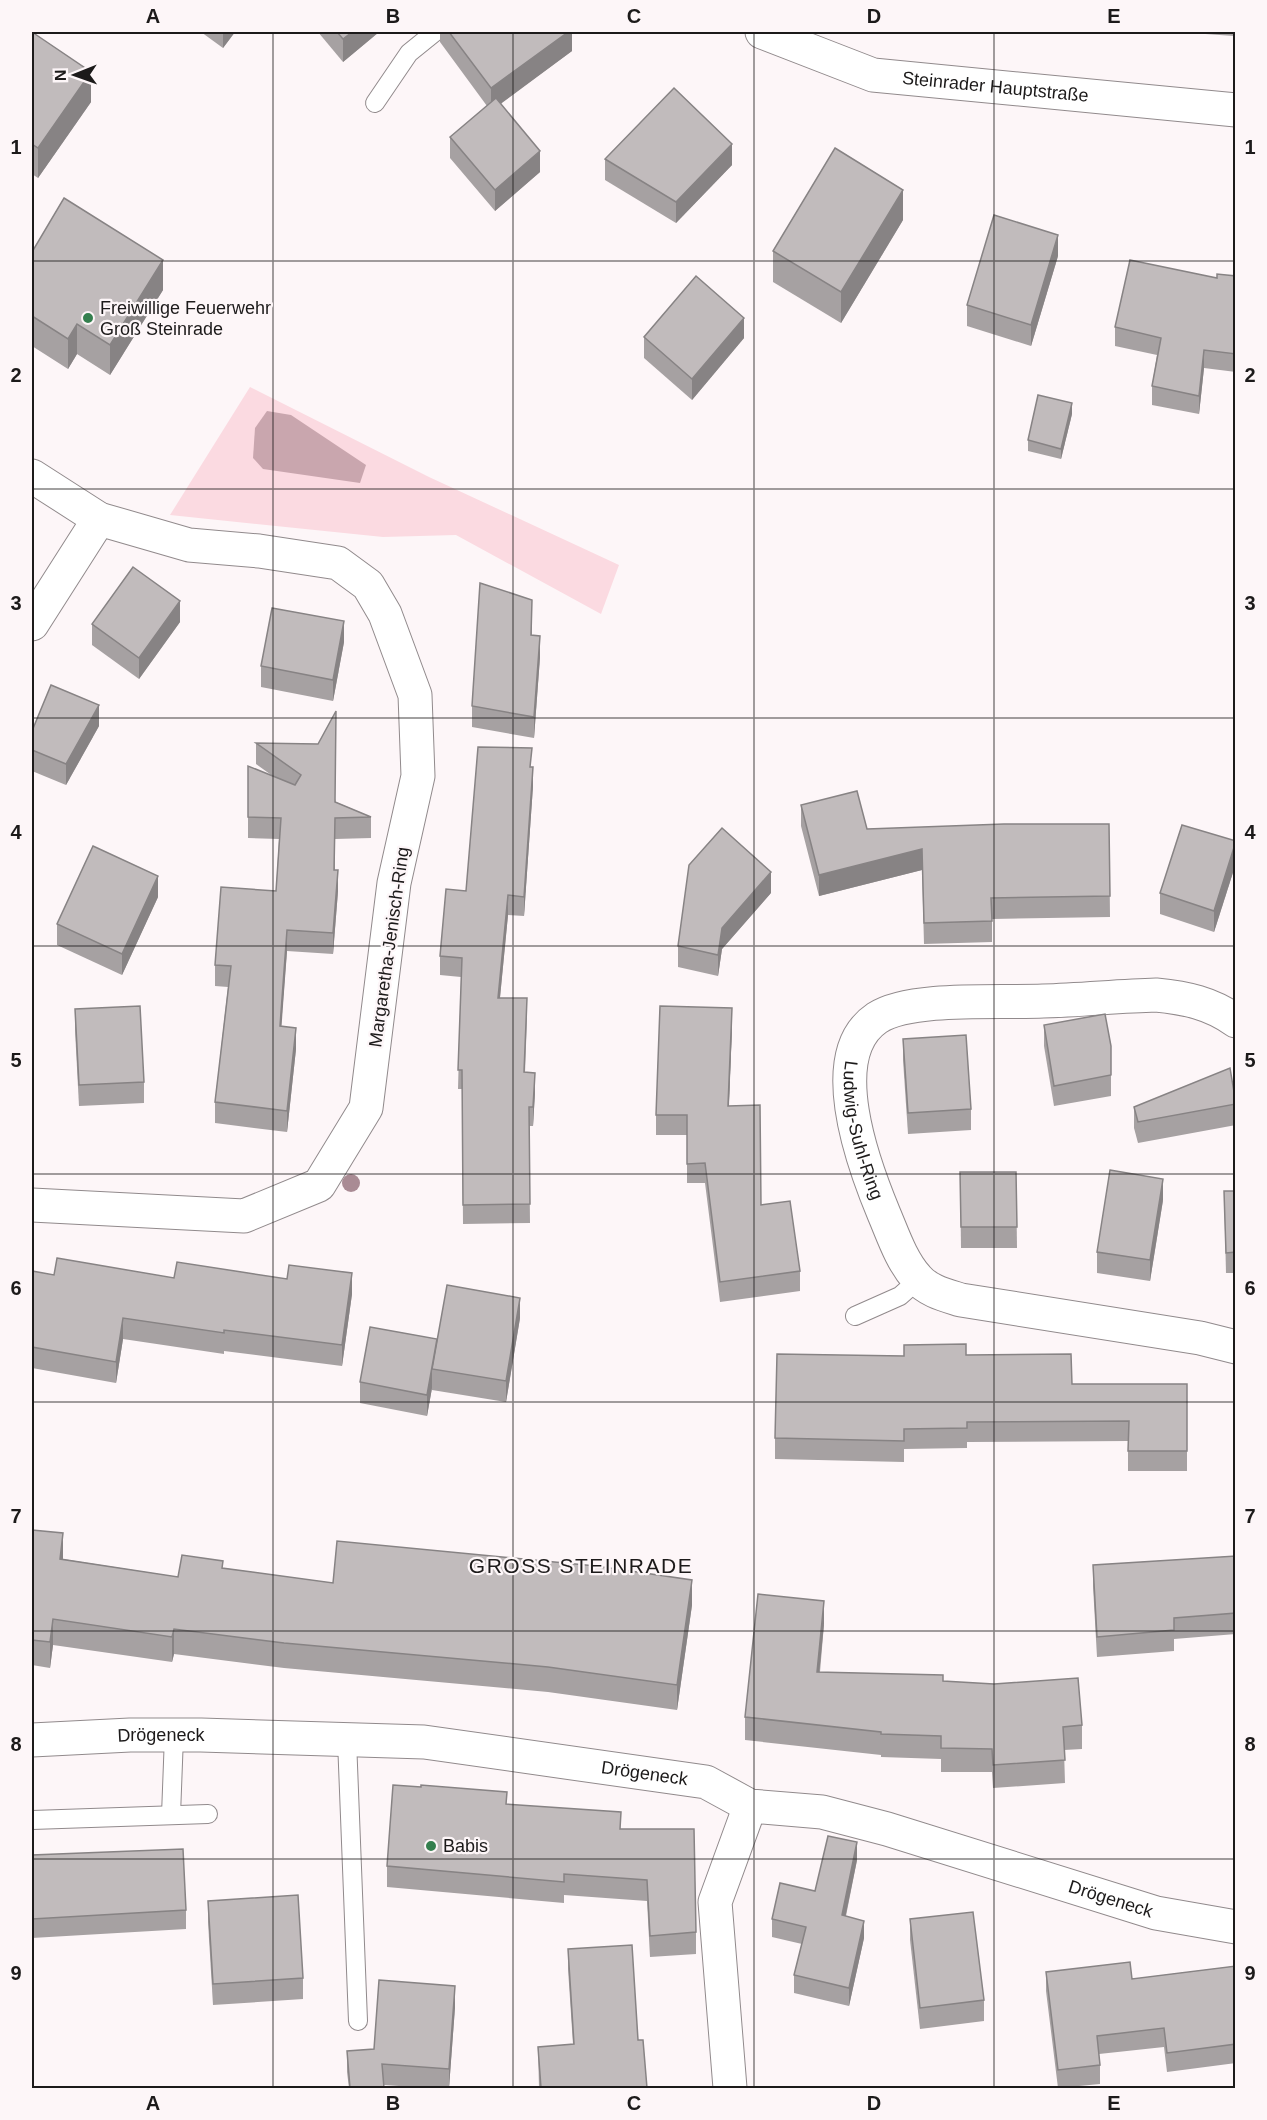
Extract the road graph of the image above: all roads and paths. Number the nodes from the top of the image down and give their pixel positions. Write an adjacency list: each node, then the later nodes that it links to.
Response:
1 (435, 32): 3 (lane)
2 (762, 32): 4 (street, Steinrader Hauptstraße)
3 (375, 103)
4 (1236, 110)
5 (32, 476): 6 (street, Margaretha-Jenisch-Ring)
6 (99, 519): 7 (street); 9 (street, Margaretha-Jenisch-Ring)
7 (32, 624)
8 (1236, 1021): 10 (street, Ludwig-Suhl-Ring)
9 (32, 1205)
10 (918, 1280): 11 (lane); 12 (street, Ludwig-Suhl-Ring)
11 (855, 1316)
12 (1236, 1347)
13 (174, 1736): 14 (street, Drögeneck); 15 (street, Drögeneck); 18 (lane)
14 (32, 1740)
15 (347, 1740): 16 (street, Drögeneck); 21 (lane)
16 (750, 1806): 20 (street, Drögeneck); 22 (street)
17 (208, 1814): 18 (lane)
18 (171, 1815): 19 (lane)
19 (32, 1820)
20 (1236, 1927)
21 (358, 2021)
22 (730, 2088)

